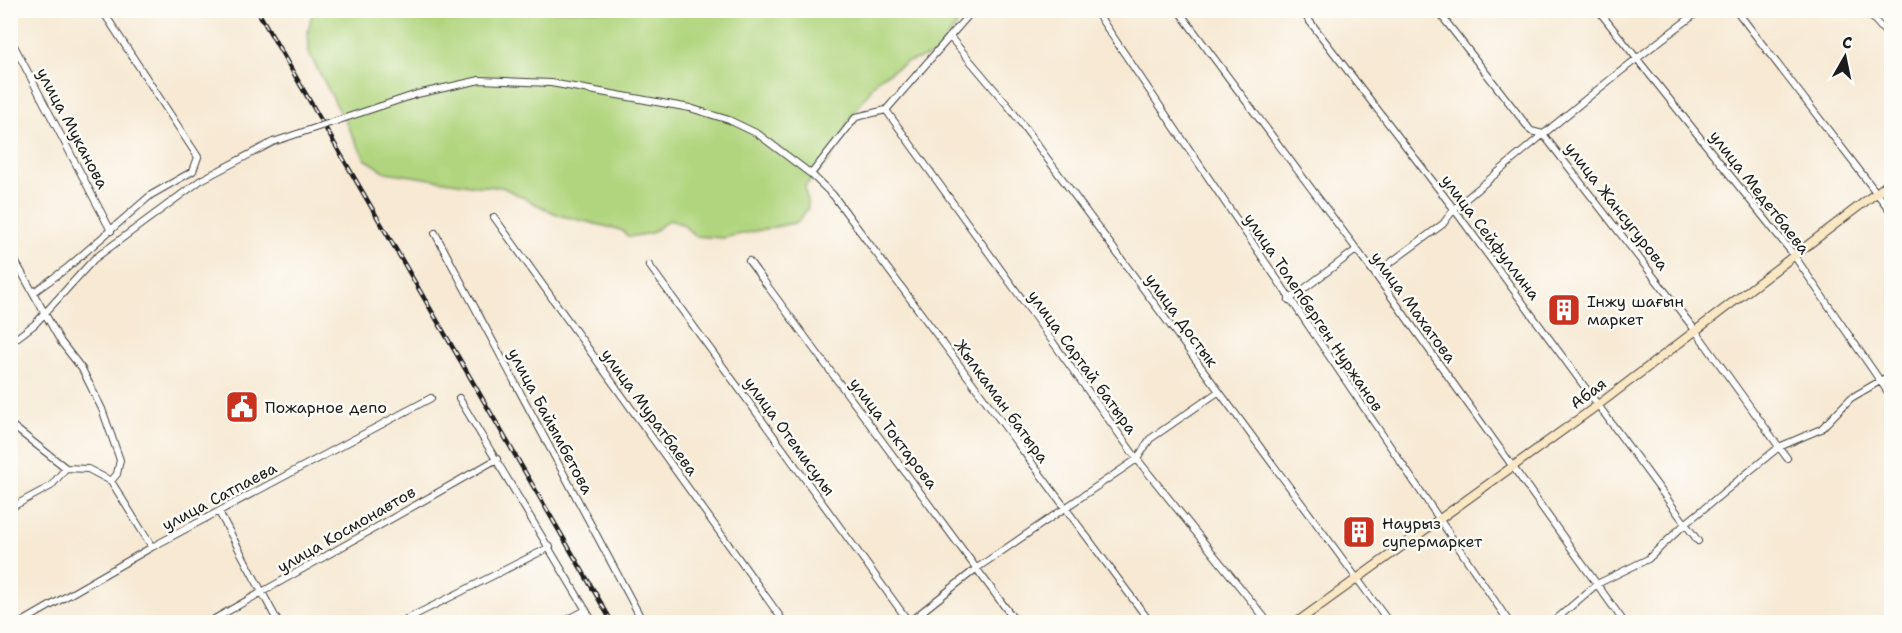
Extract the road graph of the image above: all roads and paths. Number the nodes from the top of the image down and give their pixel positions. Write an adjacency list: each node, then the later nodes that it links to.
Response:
1 (102, 10): 23 (street)
2 (973, 10): 11 (street)
3 (1178, 10): 25 (street, улица Махатова)
4 (1301, 10): 20 (street, улица Сейфуллина)
5 (1437, 10): 16 (street, улица Жансугурова)
6 (1598, 10): 14 (street, улица Медетбаева)
7 (1701, 10): 14 (street)
8 (1736, 10): 19 (street)
9 (1866, 10): 13 (street)
10 (1099, 16): 32 (street, улица Толепберген Нуржанов)
11 (950, 37): 15 (street); 38 (street, улица Достык)
12 (10, 38): 23 (street, улица Муканова)
13 (1892, 40)
14 (1636, 58): 16 (street); 27 (street, улица Медетбаева)
15 (886, 110): 17 (street); 47 (street, улица Сартай батыра)
16 (1543, 134): 20 (street); 34 (street, улица Жансугурова)
17 (811, 174): 33 (street, Жылкаман батыра, bridge); 52 (street, Жылкаман батыра)
18 (1892, 181): 19 (street, Абая)
19 (1876, 193): 21 (street); 27 (street, Абая)
20 (1454, 209): 30 (street); 42 (street, улица Сейфуллина)
21 (1892, 213)
22 (494, 217): 71 (street, улица Муратбаева)
23 (111, 231): 31 (street)
24 (435, 233): 70 (street, улица Байымбетова)
25 (1356, 250): 30 (street, улица Махатова); 32 (street)
26 (10, 252): 31 (street)
27 (1793, 254): 34 (street, Абая); 37 (street, улица Медетбаева)
28 (748, 261): 59 (street, улица Токтарова)
29 (649, 265): 72 (street, улица Отемисулы)
30 (1375, 274): 48 (street, улица Махатова)
31 (34, 292): 33 (street)
32 (1289, 300): 54 (street, улица Толепберген Нуржанов)
33 (44, 313): 35 (street, Жылкаман батыра); 50 (street)
34 (1695, 330): 42 (street, Абая); 44 (street, улица Жансугурова)
35 (10, 343)
36 (1892, 374): 37 (street)
37 (1880, 381): 41 (street, улица Медетбаева); 44 (street)
38 (1218, 392): 47 (street); 60 (street, улица Достык)
39 (431, 398): 53 (street, улица Сатпаева)
40 (459, 398): 46 (street)
41 (1892, 398)
42 (1598, 405): 48 (street, Абая); 55 (street, улица Сейфуллина)
43 (10, 424): 49 (street)
44 (1779, 447): 45 (street, улица Жансугурова); 55 (street)
45 (1787, 458)
46 (497, 459): 58 (street); 62 (street, улица Космонавтов)
47 (1137, 459): 52 (street); 75 (street, улица Сартай батыра)
48 (1513, 466): 54 (street, Абая); 61 (street, улица Махатова)
49 (66, 468): 50 (street); 51 (street)
50 (111, 481): 57 (street)
51 (10, 508)
52 (1064, 508): 59 (street); 74 (street, Жылкаман батыра)
53 (219, 512): 57 (street, улица Сатпаева); 62 (street)
54 (1440, 518): 60 (street, Абая); 78 (street, улица Толепберген Нуржанов)
55 (1685, 524): 56 (street, улица Сейфуллина); 61 (street)
56 (1698, 541)
57 (152, 547): 64 (street, улица Сатпаева)
58 (550, 547): 63 (street); 67 (street)
59 (977, 568): 72 (street); 73 (street, улица Токтарова)
60 (1356, 579): 76 (street, Абая); 77 (street, улица Достык)
61 (1597, 584): 79 (street); 80 (street, улица Махатова)
62 (263, 592): 65 (street, улица Космонавтов); 66 (street)
63 (586, 610): 68 (street); 69 (street)
64 (22, 622)
65 (209, 622)
66 (278, 622)
67 (401, 622)
68 (563, 622)
69 (593, 622)
70 (643, 622)
71 (784, 622)
72 (909, 622)
73 (1017, 622)
74 (1150, 622)
75 (1268, 622)
76 (1297, 622)
77 (1389, 622)
78 (1509, 622)
79 (1553, 622)
80 (1624, 622)

